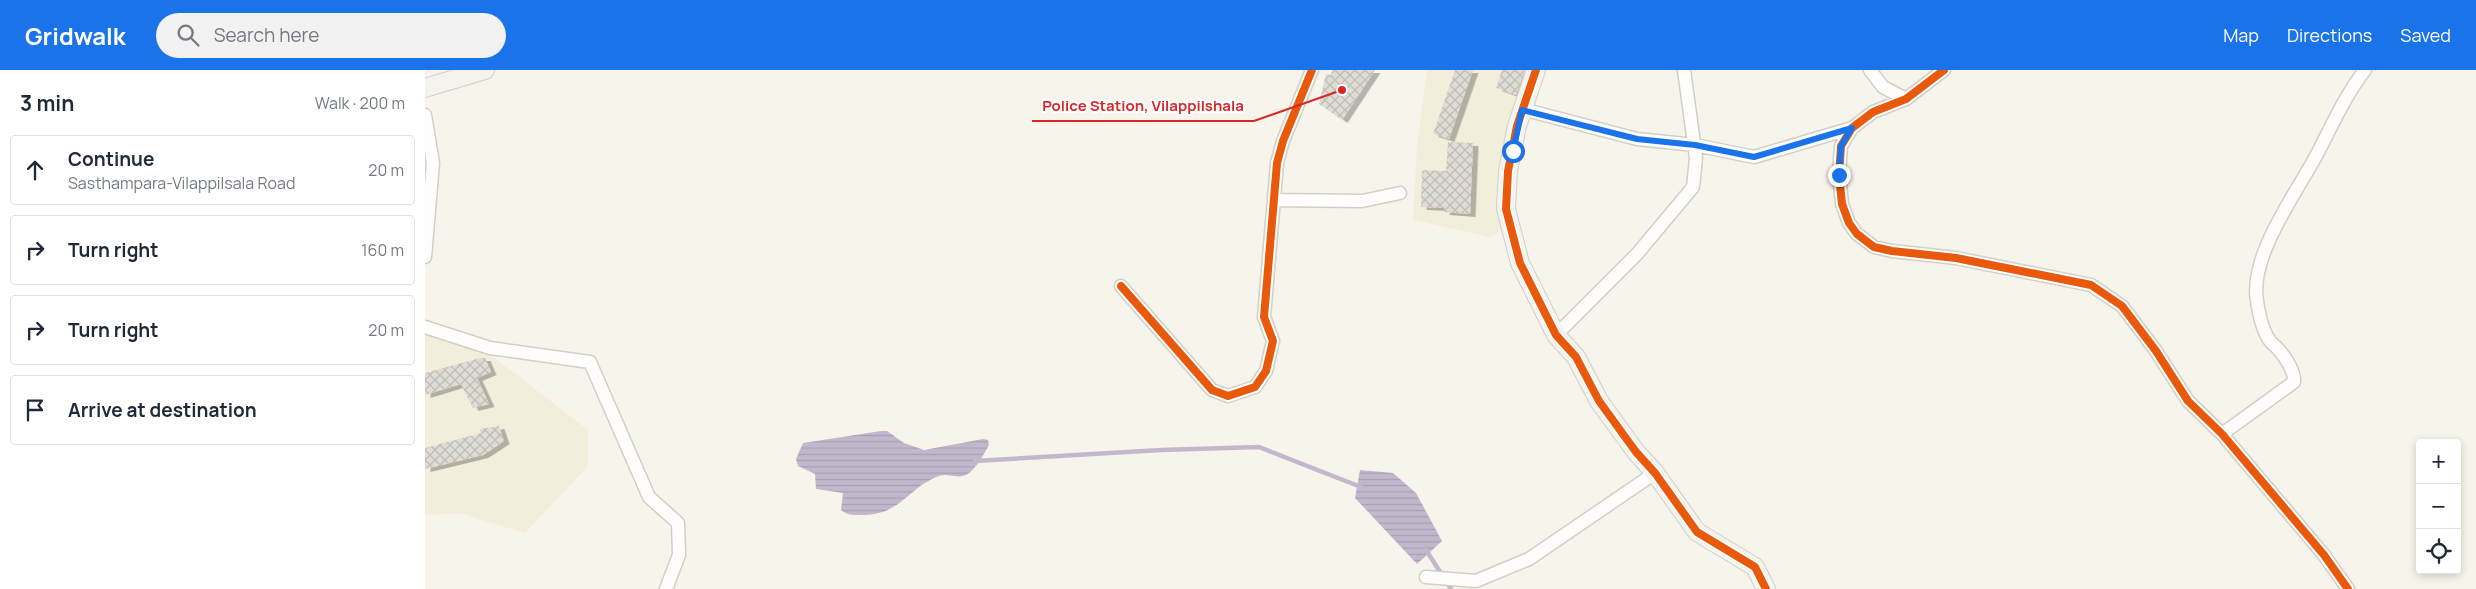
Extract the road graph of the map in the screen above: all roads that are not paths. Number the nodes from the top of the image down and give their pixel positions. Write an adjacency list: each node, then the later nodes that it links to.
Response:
1 (485, 70): 8 (street)
2 (1312, 70): 16 (street)
3 (1536, 70): 10 (street)
4 (1684, 70): 13 (street)
5 (1870, 70): 9 (street)
6 (1944, 70): 9 (street)
7 (2365, 70): 21 (street)
8 (425, 88)
9 (1906, 99): 12 (street)
10 (1522, 110): 13 (street); 20 (street)
11 (425, 115): 14 (street)
12 (1852, 128): 13 (street); 21 (street)
13 (1695, 145): 20 (street)
14 (428, 149): 17 (street)
15 (1400, 193): 16 (street)
16 (1274, 200): 18 (street)
17 (425, 258)
18 (1121, 286)
19 (425, 327): 24 (street)
20 (1556, 335): 22 (street)
21 (2222, 434): 26 (street)
22 (1655, 473): 23 (street); 25 (street)
23 (1426, 578)
24 (666, 589)
25 (1766, 589)
26 (2348, 589)

